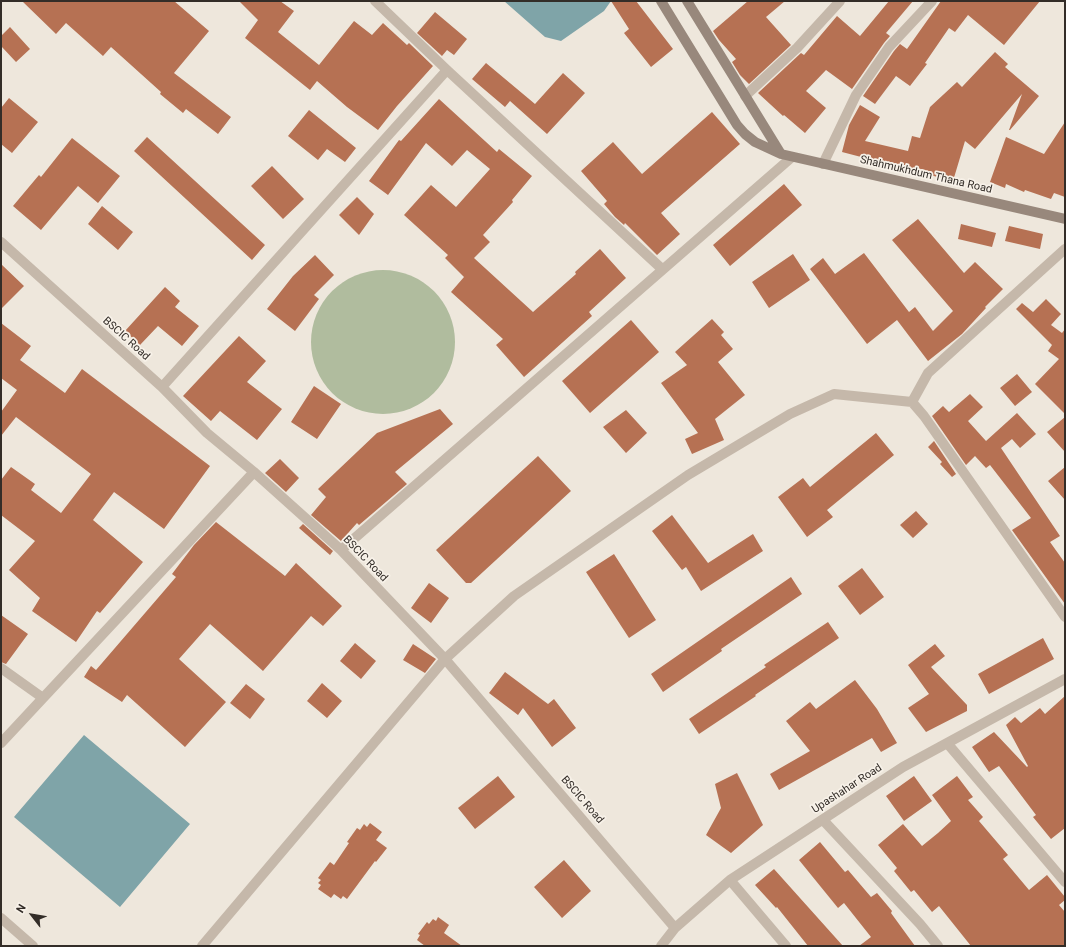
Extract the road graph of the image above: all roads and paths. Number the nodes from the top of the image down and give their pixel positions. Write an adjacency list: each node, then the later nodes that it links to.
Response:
1 (375, 1): 6 (street)
2 (661, 1): 8 (main road, Shahmukhdum Thana Road)
3 (687, 1): 7 (main road)
4 (840, 1): 7 (street)
5 (932, 1): 10 (street)
6 (446, 70): 14 (street); 15 (street)
7 (745, 96): 8 (main road)
8 (781, 154): 9 (main road, Shahmukhdum Thana Road)
9 (792, 157): 10 (main road, Shahmukhdum Thana Road); 14 (street)
10 (822, 164): 11 (main road, Shahmukhdum Thana Road)
11 (1065, 220)
12 (1, 242): 15 (street, BSCIC Road)
13 (1065, 249): 16 (street)
14 (662, 269): 18 (street)
15 (162, 387): 17 (street, BSCIC Road)
16 (912, 402): 19 (street); 20 (street)
17 (254, 472): 18 (street, BSCIC Road); 23 (street)
18 (341, 550): 20 (street, BSCIC Road)
19 (1065, 617)
20 (444, 659): 30 (street, BSCIC Road); 32 (street)
21 (1, 668): 23 (street)
22 (1065, 678): 24 (street, Upashahar Road)
23 (43, 698): 25 (street)
24 (947, 743): 26 (street, Upashahar Road); 28 (street)
25 (1, 744)
26 (823, 820): 27 (street, Upashahar Road); 35 (street)
27 (730, 880): 30 (street, Upashahar Road); 34 (street)
28 (1065, 882)
29 (1, 918): 31 (street)
30 (675, 928): 33 (street, Upashahar Road)
31 (33, 946)
32 (202, 946)
33 (661, 946)
34 (786, 946)
35 (938, 946)

